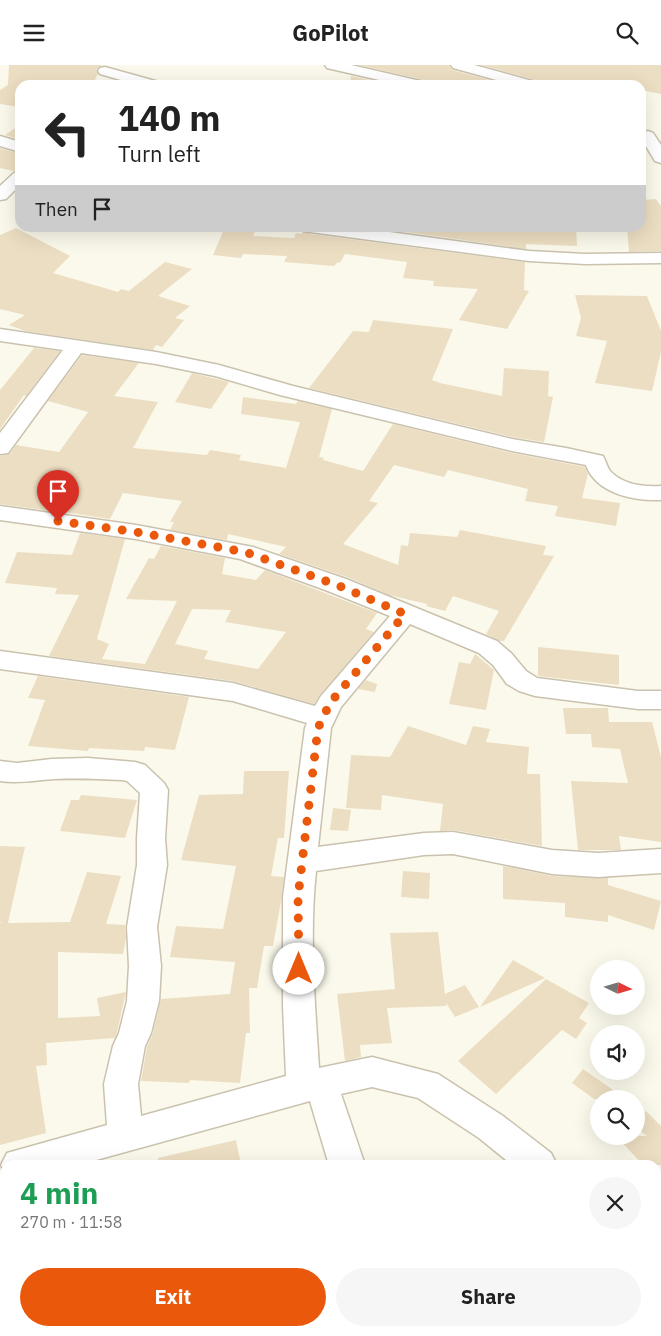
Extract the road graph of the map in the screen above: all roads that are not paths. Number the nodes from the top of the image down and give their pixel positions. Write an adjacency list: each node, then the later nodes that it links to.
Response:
1 (332, 65): 3 (street)
2 (458, 65): 4 (street)
3 (359, 67): 8 (street)
4 (477, 67): 9 (street)
5 (107, 68): 6 (street); 7 (street)
6 (99, 80)
7 (140, 80)
8 (403, 80)
9 (516, 80)
10 (650, 136): 13 (street)
11 (0, 141): 12 (street)
12 (15, 146)
13 (661, 158)
14 (15, 181): 15 (street)
15 (0, 195)
16 (15, 199): 17 (street)
17 (0, 202)
18 (348, 232): 19 (street)
19 (661, 257)
20 (0, 335): 21 (street)
21 (76, 346): 22 (street); 23 (street)
22 (0, 448)
23 (661, 493)
24 (0, 513): 25 (street)
25 (405, 614): 27 (street); 28 (street)
26 (0, 660): 28 (street)
27 (661, 700)
28 (323, 718): 30 (street)
29 (0, 771): 33 (street)
30 (302, 861): 31 (street); 32 (street)
31 (661, 861)
32 (312, 1085): 33 (street); 35 (street); 36 (street)
33 (125, 1136): 34 (street)
34 (37, 1160)
35 (345, 1160)
36 (533, 1160)

